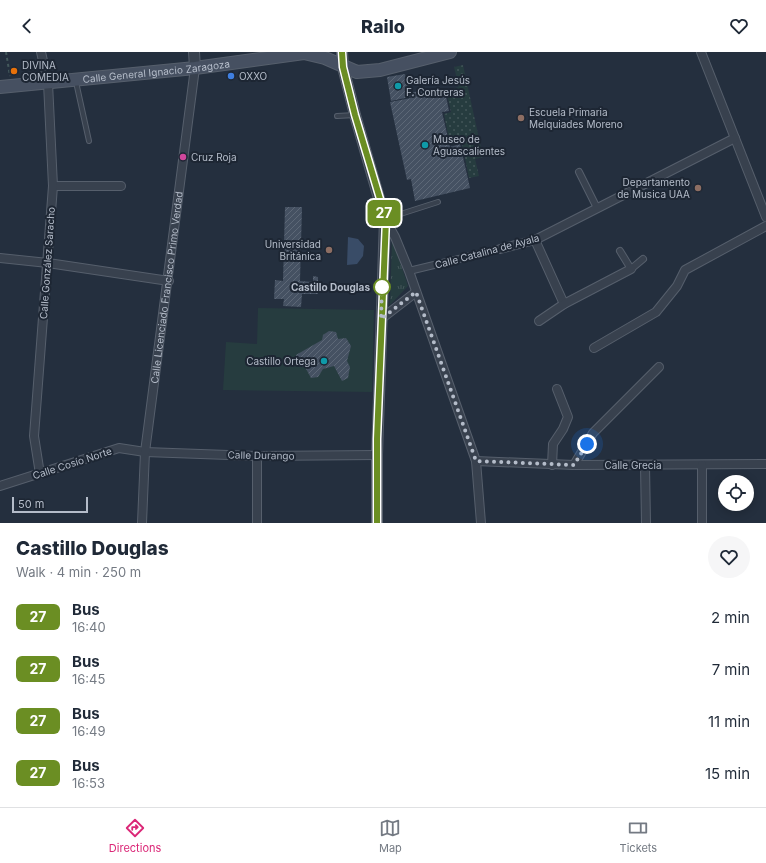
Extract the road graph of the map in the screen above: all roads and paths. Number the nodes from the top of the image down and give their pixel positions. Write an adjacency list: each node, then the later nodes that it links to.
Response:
1 (6, 52): 11 (path)
2 (41, 52): 10 (street, Calle González Saracho)
3 (194, 52): 8 (street, Calle Licenciado Francisco Primo Verdad)
4 (342, 52): 7 (street)
5 (450, 52): 7 (main road, Calle General Ignacio Zaragoza)
6 (701, 52): 14 (street)
7 (343, 67): 8 (main road, Calle General Ignacio Zaragoza); 12 (street)
8 (195, 68): 9 (main road, Calle General Ignacio Zaragoza); 32 (street, Calle Licenciado Francisco Primo Verdad)
9 (76, 79): 10 (main road, Calle General Ignacio Zaragoza); 15 (lane)
10 (48, 83): 11 (main road, Calle General Ignacio Zaragoza); 17 (street, Calle González Saracho)
11 (6, 87)
12 (355, 115): 13 (lane); 22 (street)
13 (337, 116)
14 (735, 138): 20 (street, Calle Catalina de Ayala); 21 (street)
15 (89, 141)
16 (579, 172): 20 (street)
17 (53, 186): 18 (street); 29 (street, Calle González Saracho)
18 (121, 186)
19 (438, 202): 22 (lane)
20 (597, 208): 24 (street, Calle Catalina de Ayala)
21 (766, 217)
22 (386, 219): 31 (street); 35 (street)
23 (766, 226): 37 (street)
24 (535, 240): 25 (street, Calle Catalina de Ayala); 34 (street)
25 (500, 249): 31 (street, Calle Catalina de Ayala)
26 (620, 251): 30 (street)
27 (0, 258): 29 (street)
28 (643, 259): 30 (street)
29 (48, 263): 32 (street); 49 (street, Calle González Saracho)
30 (631, 269): 34 (street)
31 (409, 271): 33 (street)
32 (169, 281): 40 (street, Calle Licenciado Francisco Primo Verdad)
33 (416, 292): 35 (street); 43 (street)
34 (564, 304): 36 (street)
35 (381, 319): 41 (street)
36 (539, 321)
37 (594, 348)
38 (659, 368): 46 (street)
39 (557, 389): 45 (street)
40 (145, 452): 42 (street, Calle Durango); 49 (street, Calle Cosío Norte); 51 (street, Calle Licenciado Francisco Primo Verdad)
41 (377, 454): 42 (street, Calle Durango); 53 (street)
42 (257, 456): 52 (street)
43 (476, 461): 45 (street, Calle Grecia); 54 (street)
44 (766, 464): 48 (street, Calle Grecia)
45 (552, 465): 46 (street, Calle Grecia)
46 (574, 465): 47 (street, Calle Grecia)
47 (646, 465): 48 (street, Calle Grecia); 55 (street)
48 (702, 465): 56 (street)
49 (40, 474): 50 (street, Calle Cosío Norte)
50 (0, 486)
51 (142, 523)
52 (257, 523)
53 (377, 523)
54 (480, 523)
55 (646, 523)
56 (702, 523)

